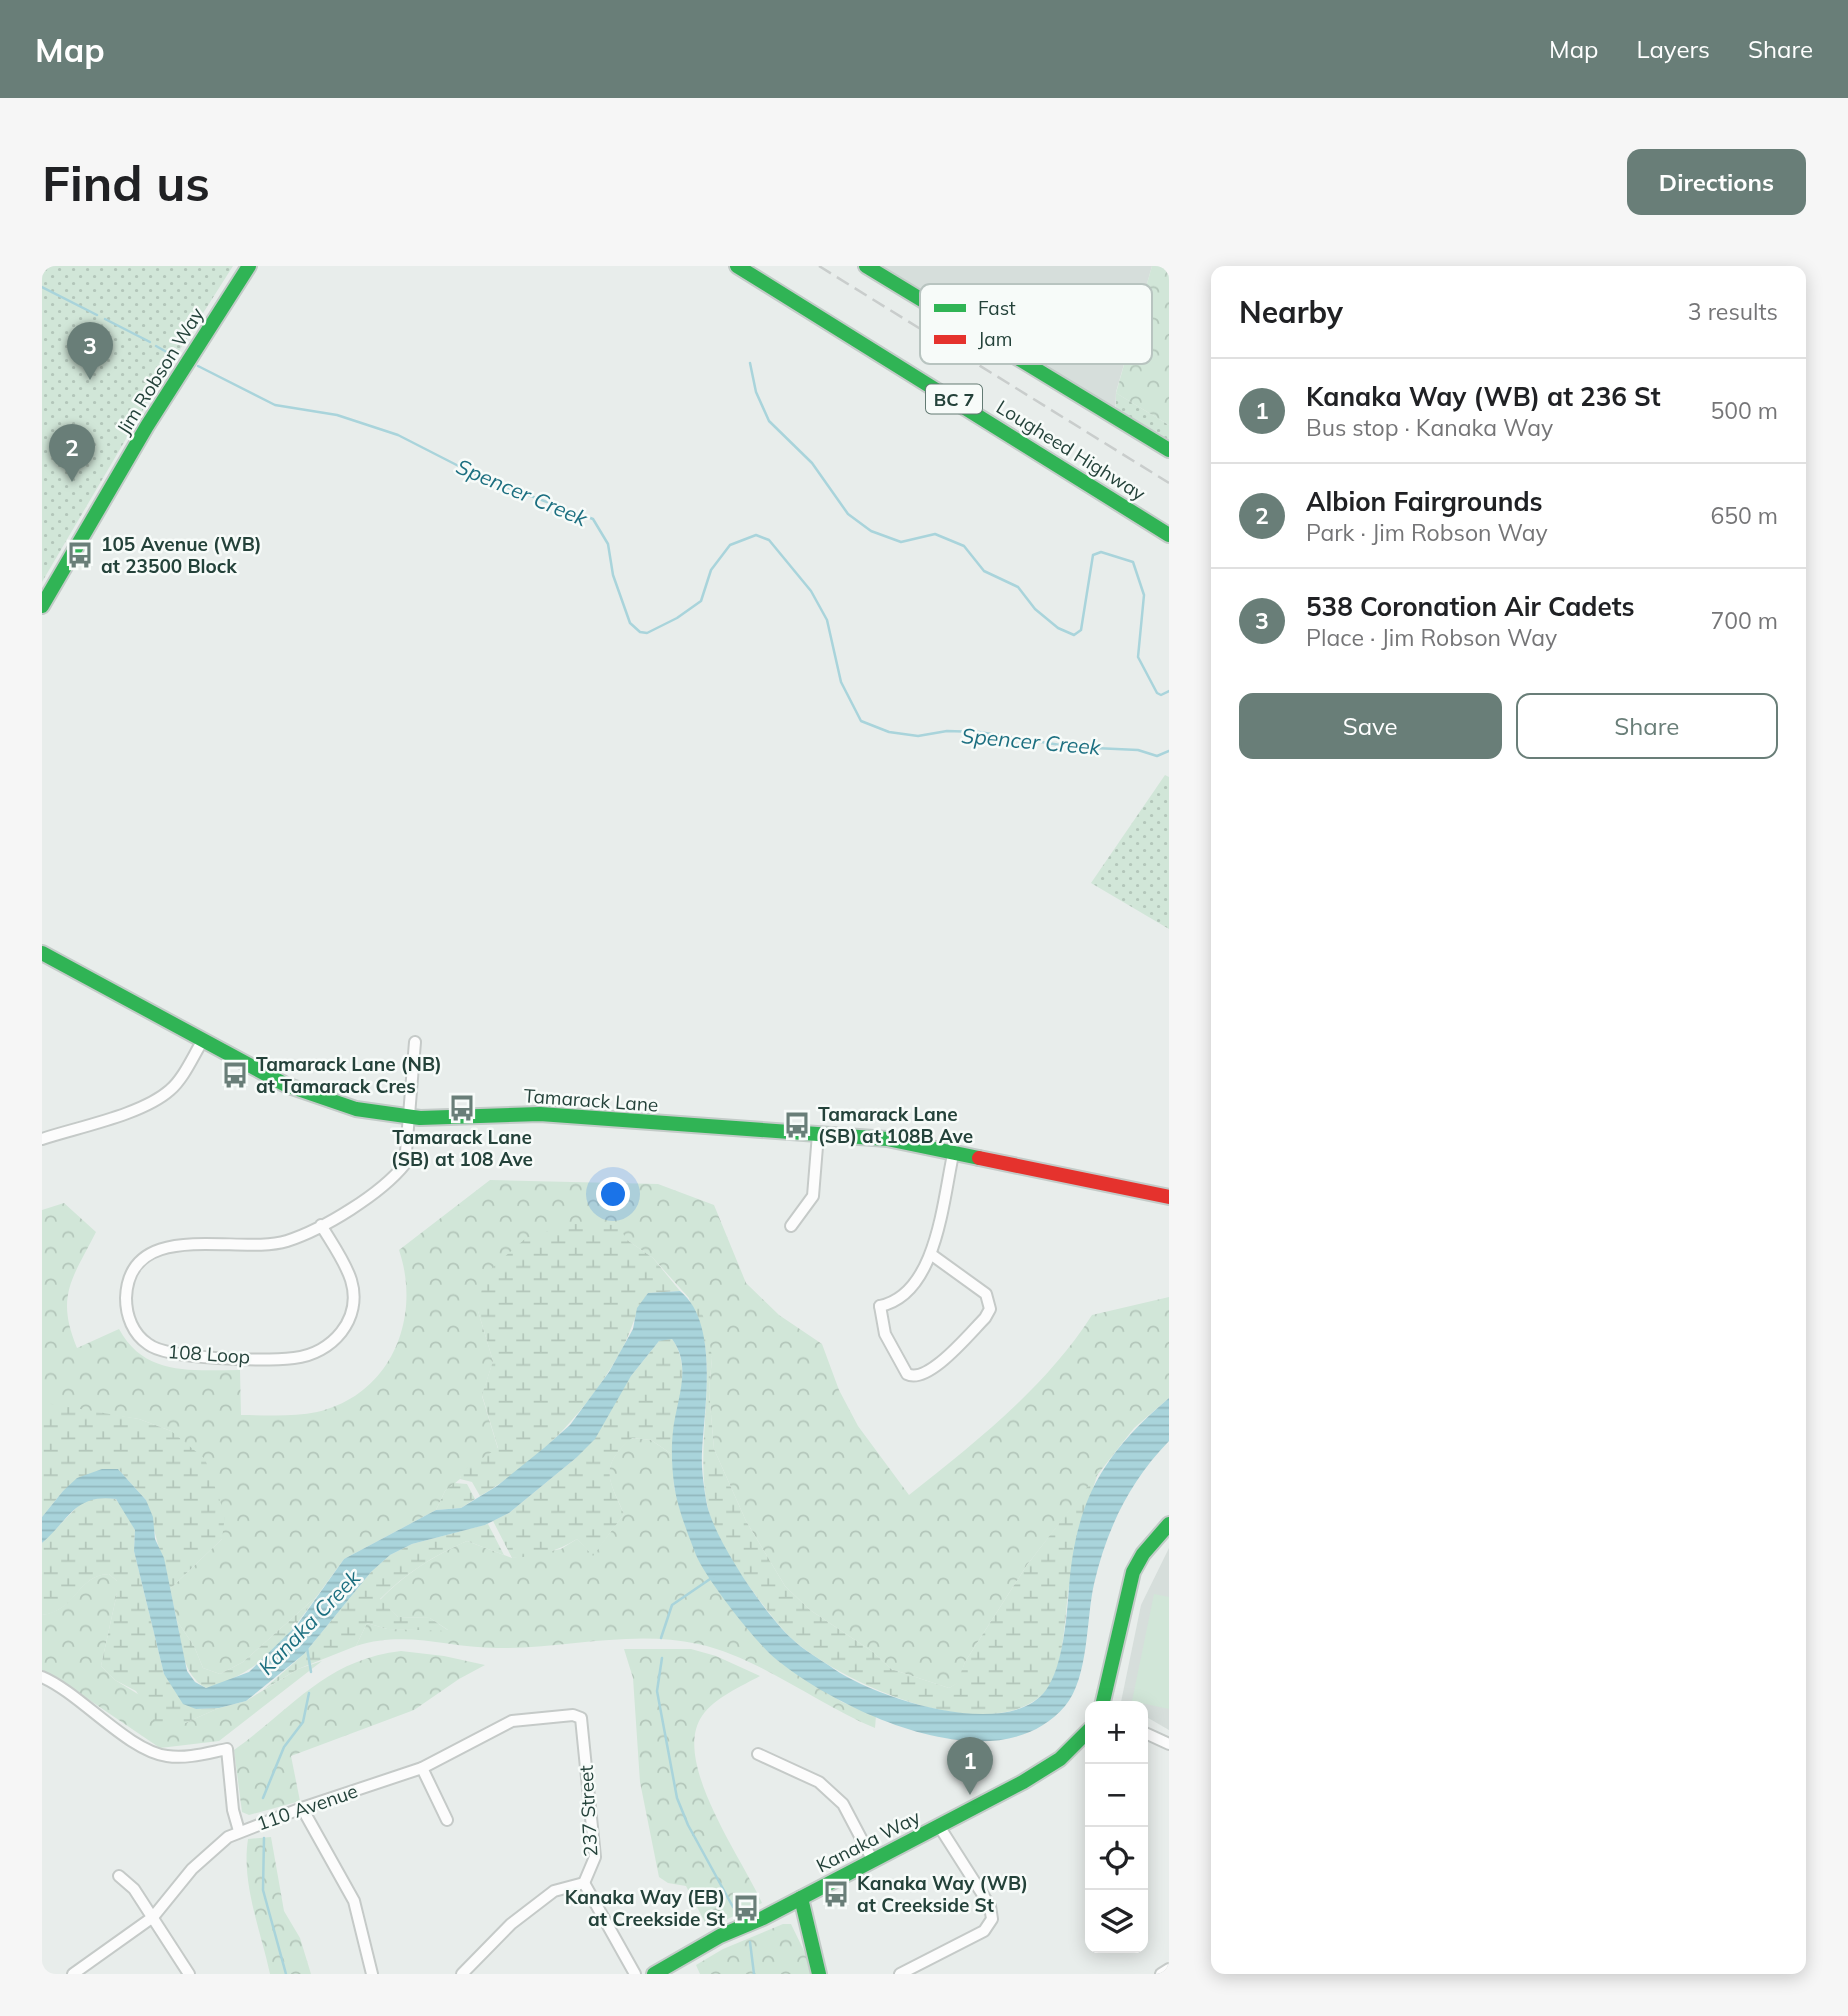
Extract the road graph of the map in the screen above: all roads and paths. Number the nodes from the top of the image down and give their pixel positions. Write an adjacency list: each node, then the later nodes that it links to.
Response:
1 (249, 266): 10 (main road, Jim Robson Way)
2 (737, 266): 9 (main road, Lougheed Highway / BC 7)
3 (760, 266): 8 (main road, Lougheed Highway / BC 7)
4 (866, 266): 5 (main road)
5 (920, 299)
6 (1027, 364): 7 (main road)
7 (1169, 450)
8 (1169, 520)
9 (1169, 535)
10 (42, 607)
11 (42, 953): 12 (main road, Tamarack Lane)
12 (203, 1040): 14 (main road, Tamarack Lane); 16 (street)
13 (415, 1042): 14 (street, 108 Loop)
14 (410, 1117): 15 (main road, Tamarack Lane); 19 (street, 108 Loop)
15 (818, 1134): 17 (main road, Tamarack Lane); 20 (street)
16 (42, 1139)
17 (954, 1150): 18 (main road, Tamarack Lane); 21 (street)
18 (1169, 1197)
19 (321, 1225): 19 (street, 108 Loop)
20 (791, 1226)
21 (932, 1255): 21 (street)
22 (1169, 1524): 24 (main road)
23 (42, 1677): 34 (street)
24 (1103, 1701)
25 (581, 1718): 30 (street, 110 Avenue); 37 (street, 237 Street)
26 (1085, 1734): 33 (main road, Kanaka Way)
27 (1148, 1734): 28 (street)
28 (1169, 1744)
29 (758, 1754): 35 (street)
30 (422, 1768): 31 (street, 110 Avenue); 32 (street)
31 (302, 1808): 34 (street, 110 Avenue); 43 (street)
32 (447, 1820)
33 (939, 1826): 35 (main road, Kanaka Way); 48 (street)
34 (239, 1831): 39 (street, 110 Avenue)
35 (872, 1859): 38 (main road, Kanaka Way)
36 (118, 1876): 39 (street)
37 (584, 1883): 44 (street); 45 (street, 237 Street)
38 (801, 1898): 46 (main road, Kanaka Way); 47 (main road)
39 (153, 1917): 41 (street, 110 Avenue); 42 (street)
40 (1169, 1969): 49 (street)
41 (73, 1974)
42 (189, 1974)
43 (372, 1974)
44 (462, 1974)
45 (635, 1974)
46 (654, 1974)
47 (819, 1974)
48 (900, 1974)
49 (1161, 1974)

